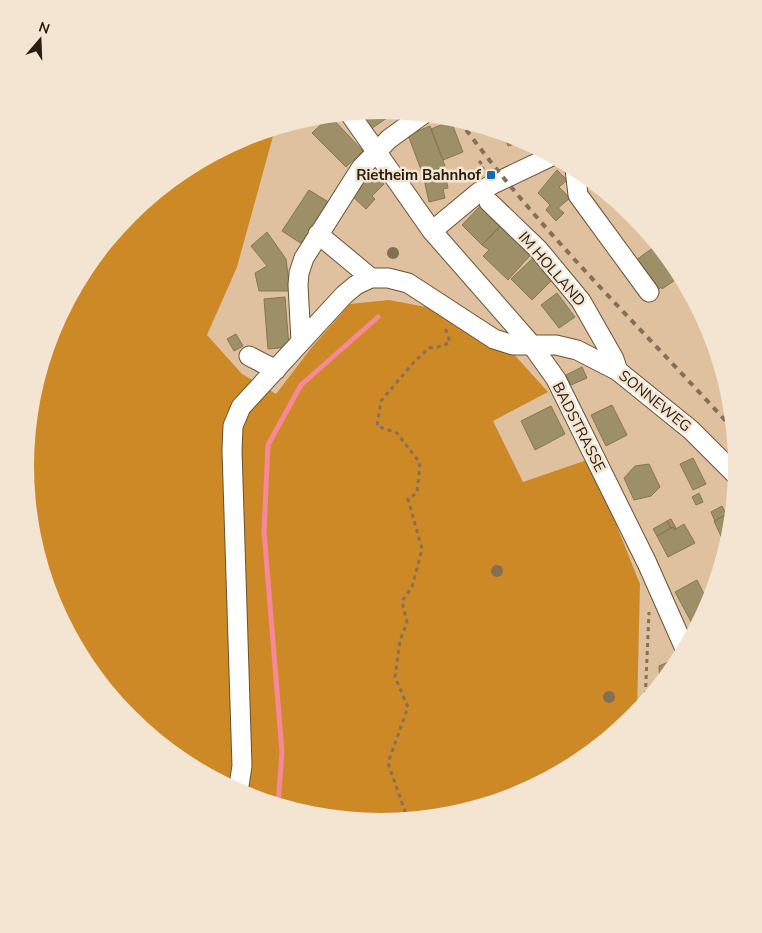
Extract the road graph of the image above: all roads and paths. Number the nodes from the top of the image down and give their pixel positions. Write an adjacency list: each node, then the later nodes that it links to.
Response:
1 (354, 120): 3 (street, BADSTRASSE)
2 (414, 121): 3 (street)
3 (376, 151): 9 (street, BADSTRASSE); 10 (street)
4 (543, 159): 9 (street)
5 (479, 162): 6 (path)
6 (484, 167)
7 (577, 180): 12 (street)
8 (489, 202): 18 (street, IM HOLLAND)
9 (432, 231): 15 (street, BADSTRASSE)
10 (318, 234): 11 (street); 14 (street)
11 (371, 278): 14 (street); 15 (street, SONNEWEG)
12 (649, 292)
13 (445, 328): 24 (path)
14 (301, 341): 17 (street)
15 (531, 344): 18 (street, SONNEWEG); 20 (street, BADSTRASSE)
16 (249, 356): 17 (street)
17 (276, 370): 23 (street)
18 (618, 371): 19 (street, SONNEWEG)
19 (728, 467)
20 (658, 589): 21 (street, BADSTRASSE); 22 (path)
21 (681, 641)
22 (646, 691)
23 (239, 783)
24 (405, 813)

